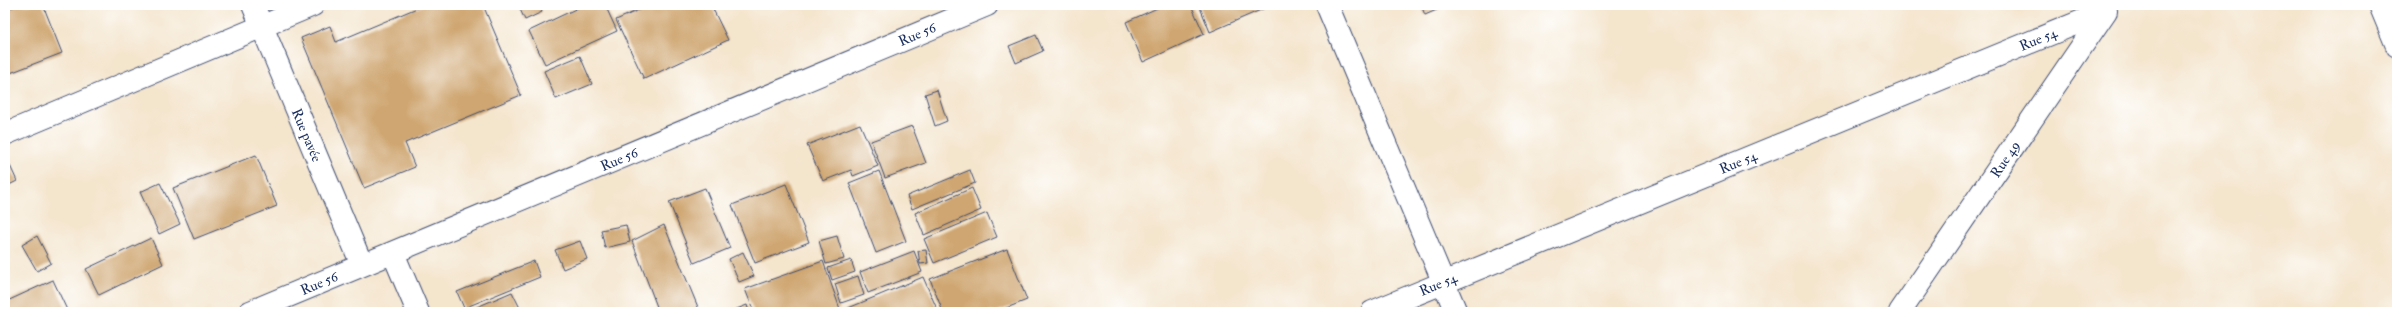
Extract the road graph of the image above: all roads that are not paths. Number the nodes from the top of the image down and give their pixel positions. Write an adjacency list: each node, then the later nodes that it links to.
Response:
1 (252, 5): 7 (street, Rue pavée)
2 (313, 5): 7 (street)
3 (987, 5): 10 (street, Rue 56)
4 (1327, 5): 12 (street)
5 (2380, 5): 8 (street)
6 (2107, 9): 12 (street, Rue 54); 17 (street, Rue 49)
7 (262, 27): 9 (street); 11 (street, Rue pavée)
8 (2397, 46)
9 (5, 134)
10 (393, 253): 11 (street, Rue 56); 14 (street)
11 (362, 265): 13 (street, Rue 56)
12 (1444, 282): 15 (street, Rue 54); 16 (street)
13 (250, 312)
14 (418, 312)
15 (1372, 312)
16 (1456, 312)
17 (1900, 312)

